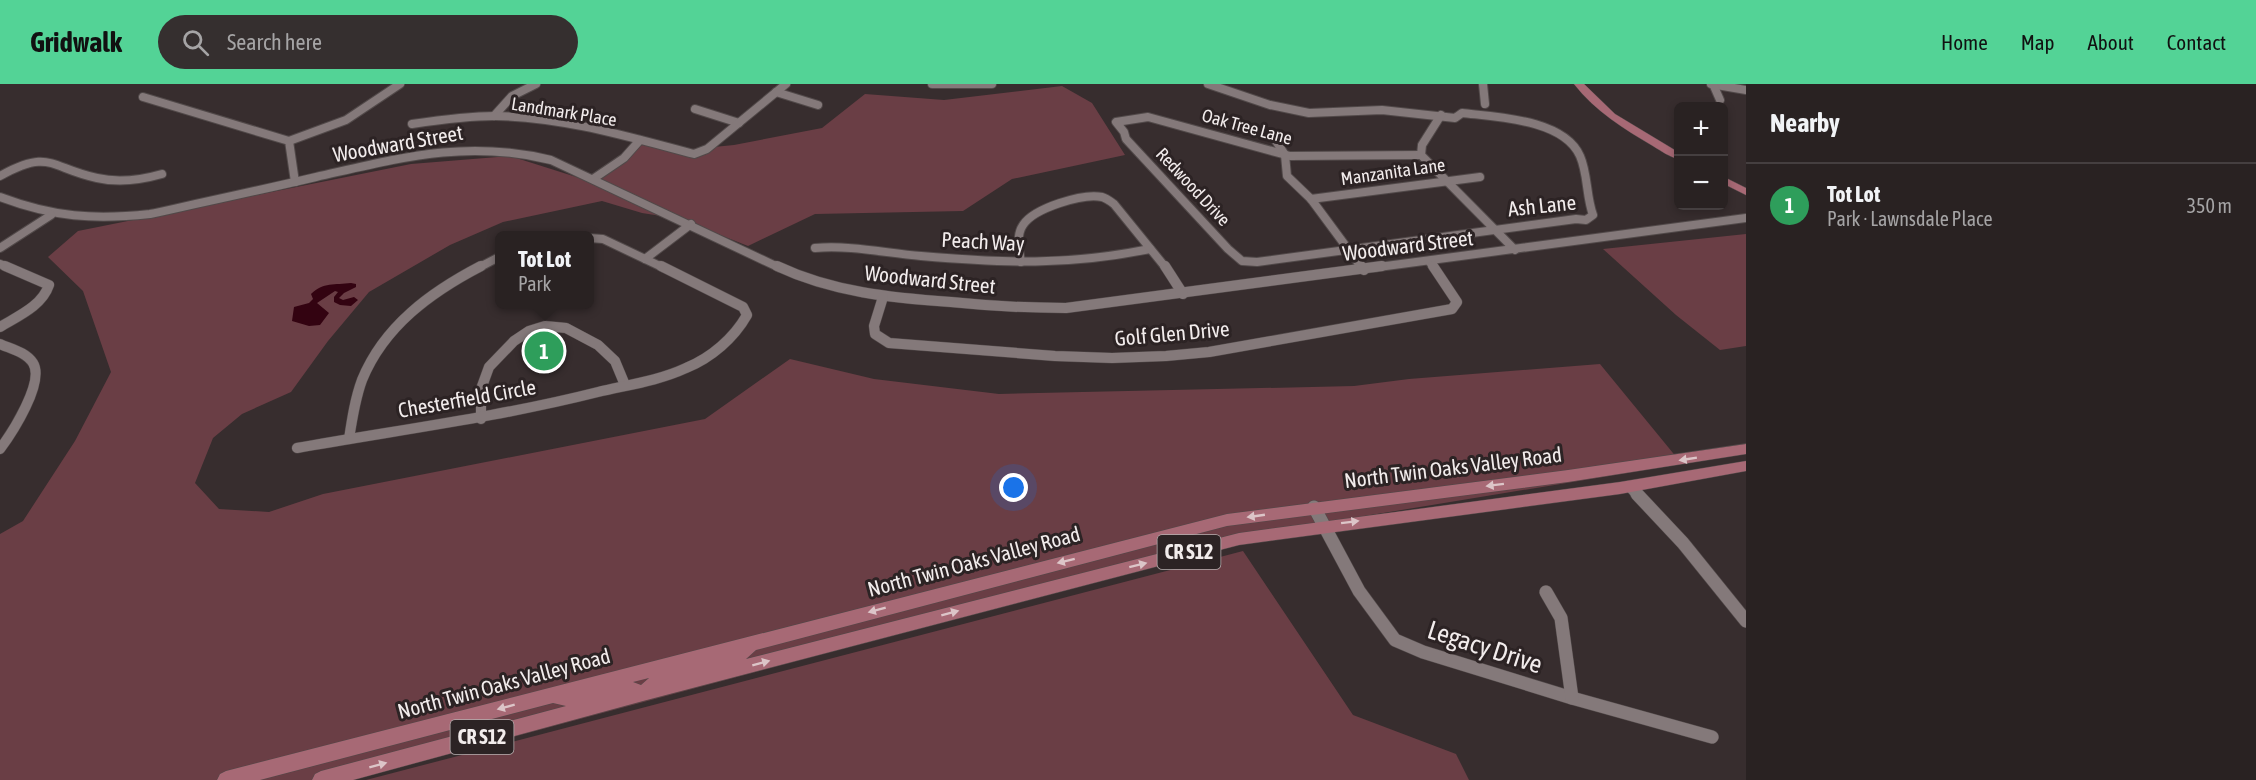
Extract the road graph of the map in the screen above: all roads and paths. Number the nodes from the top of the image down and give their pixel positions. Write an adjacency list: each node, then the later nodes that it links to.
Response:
1 (400, 84): 23 (street)
2 (536, 84): 18 (street)
3 (786, 84): 11 (street)
4 (932, 84): 5 (street)
5 (992, 84)
6 (1208, 84): 17 (street)
7 (1483, 84): 14 (street)
8 (1579, 84): 25 (main road)
9 (1712, 84): 10 (street); 13 (street)
10 (1746, 90)
11 (776, 92): 15 (street); 19 (street)
12 (142, 97): 23 (street)
13 (1720, 100)
14 (1485, 104)
15 (818, 105)
16 (695, 109): 19 (street)
17 (1441, 115): 27 (street); 41 (street, Ash Lane)
18 (494, 116): 20 (street, Landmark Place); 22 (street, Landmark Place)
19 (738, 123): 22 (street, Landmark Place)
20 (412, 124)
21 (1124, 132): 26 (street, Oak Tree Lane); 50 (street, Redwood Drive)
22 (640, 140): 31 (street)
23 (289, 141): 33 (street)
24 (1276, 141): 26 (street)
25 (1674, 154)
26 (1285, 155): 27 (street, Oak Tree Lane); 37 (street)
27 (1421, 155): 32 (street)
28 (162, 174): 29 (street)
29 (0, 176)
30 (1480, 177): 32 (street, Manzanita Lane)
31 (593, 179): 33 (street, Woodward Street); 40 (street, Woodward Street)
32 (1445, 181): 37 (street, Manzanita Lane); 41 (street)
33 (295, 182): 38 (street, Woodward Street)
34 (1728, 182): 35 (main road)
35 (1746, 192)
36 (0, 197): 38 (street, Woodward Street)
37 (1311, 199): 46 (street)
38 (51, 215): 44 (street)
39 (1746, 218): 47 (street, Woodward Street)
40 (691, 224): 48 (street); 56 (street, Woodward Street)
41 (1495, 229): 46 (street, Ash Lane); 47 (street)
42 (594, 238): 48 (street, Chesterfield Circle)
43 (815, 248): 52 (street, Peach Way)
44 (0, 249)
45 (1150, 249): 52 (street, Peach Way); 52 (street); 55 (street)
46 (1349, 250): 50 (street, Ash Lane); 54 (street)
47 (1515, 250): 51 (street, Woodward Street)
48 (645, 259): 59 (street, Chesterfield Circle)
49 (495, 260): 61 (street)
50 (1242, 261)
51 (1430, 261): 54 (street, Woodward Street); 56 (street, Golf Glen Drive)
52 (1021, 262)
53 (0, 264): 57 (street)
54 (1364, 270): 55 (street, Woodward Street)
55 (1183, 294): 56 (street, Woodward Street)
56 (883, 297)
57 (0, 327)
58 (0, 344): 63 (street)
59 (625, 386): 60 (street, Chesterfield Circle); 60 (street)
60 (481, 419): 61 (street, Chesterfield Circle)
61 (349, 439): 62 (street, Chesterfield Circle)
62 (297, 448)
63 (0, 449)
64 (1746, 449): 67 (main road, North Twin Oaks Valley Road / CR S12, one-way to 67)
65 (1746, 466): 66 (main road, North Twin Oaks Valley Road / CR S12)
66 (1629, 486): 68 (main road, North Twin Oaks Valley Road / CR S12, one-way to 66); 70 (street)
67 (1314, 507): 68 (street, Legacy Drive); 71 (main road, North Twin Oaks Valley Road / CR S12, one-way to 71)
68 (1323, 526): 72 (main road, North Twin Oaks Valley Road / CR S12, one-way to 68); 74 (street, Legacy Drive)
69 (1546, 592): 74 (street)
70 (1746, 621)
71 (756, 642): 72 (main road); 73 (main road, North Twin Oaks Valley Road / CR S12)
72 (643, 693): 73 (main road); 77 (main road, North Twin Oaks Valley Road / CR S12, one-way to 72)
73 (548, 696): 76 (main road, North Twin Oaks Valley Road / CR S12, one-way to 76)
74 (1572, 698): 75 (street, Legacy Drive)
75 (1713, 737)
76 (225, 780)
77 (321, 780)

